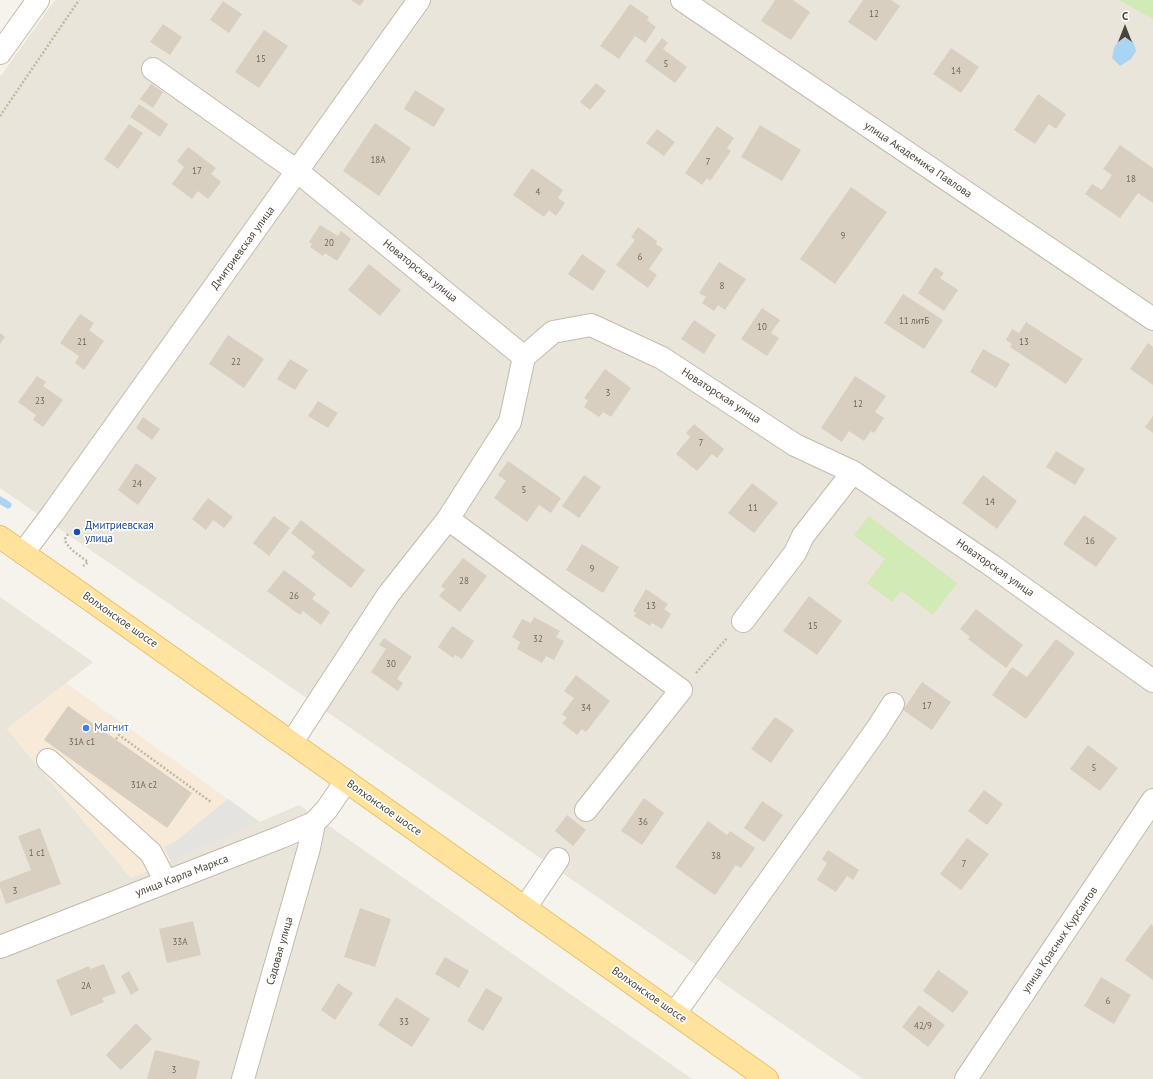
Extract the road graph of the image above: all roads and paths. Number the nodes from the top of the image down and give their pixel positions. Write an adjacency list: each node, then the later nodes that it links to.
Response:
1 (38, 0): 5 (street)
2 (78, 0): 7 (path)
3 (419, 0): 8 (street, Дмитриевская улица)
4 (682, 0): 9 (street, улица Академика Павлова)
5 (0, 53)
6 (153, 69): 8 (street, Новаторская улица)
7 (0, 116)
8 (297, 171): 10 (street, Новаторская улица); 15 (street, Дмитриевская улица)
9 (1153, 319)
10 (524, 357): 11 (street, Новаторская улица); 12 (street)
11 (853, 472): 17 (street); 18 (street, Новаторская улица)
12 (448, 519): 19 (street); 22 (street)
13 (70, 532): 16 (path)
14 (0, 537): 15 (main road, Волхонское шоссе)
15 (23, 553): 22 (main road, Волхонское шоссе)
16 (83, 567)
17 (742, 620): 19 (path)
18 (1153, 681)
19 (681, 690): 27 (street)
20 (893, 704): 33 (street)
21 (116, 739): 26 (path)
22 (292, 742): 24 (main road, Волхонское шоссе)
23 (48, 760): 30 (street)
24 (346, 781): 28 (street, улица Карла Маркса); 31 (main road, Волхонское шоссе)
25 (1153, 800): 36 (street, улица Красных Курсантов)
26 (211, 802)
27 (586, 810)
28 (314, 823): 30 (street, улица Карла Маркса); 35 (street, Садовая улица)
29 (558, 859): 31 (street)
30 (166, 882): 32 (street, улица Карла Маркса)
31 (526, 908): 33 (main road, Волхонское шоссе)
32 (0, 946)
33 (675, 1013): 34 (main road, Волхонское шоссе)
34 (763, 1078)
35 (243, 1079)
36 (966, 1079)

